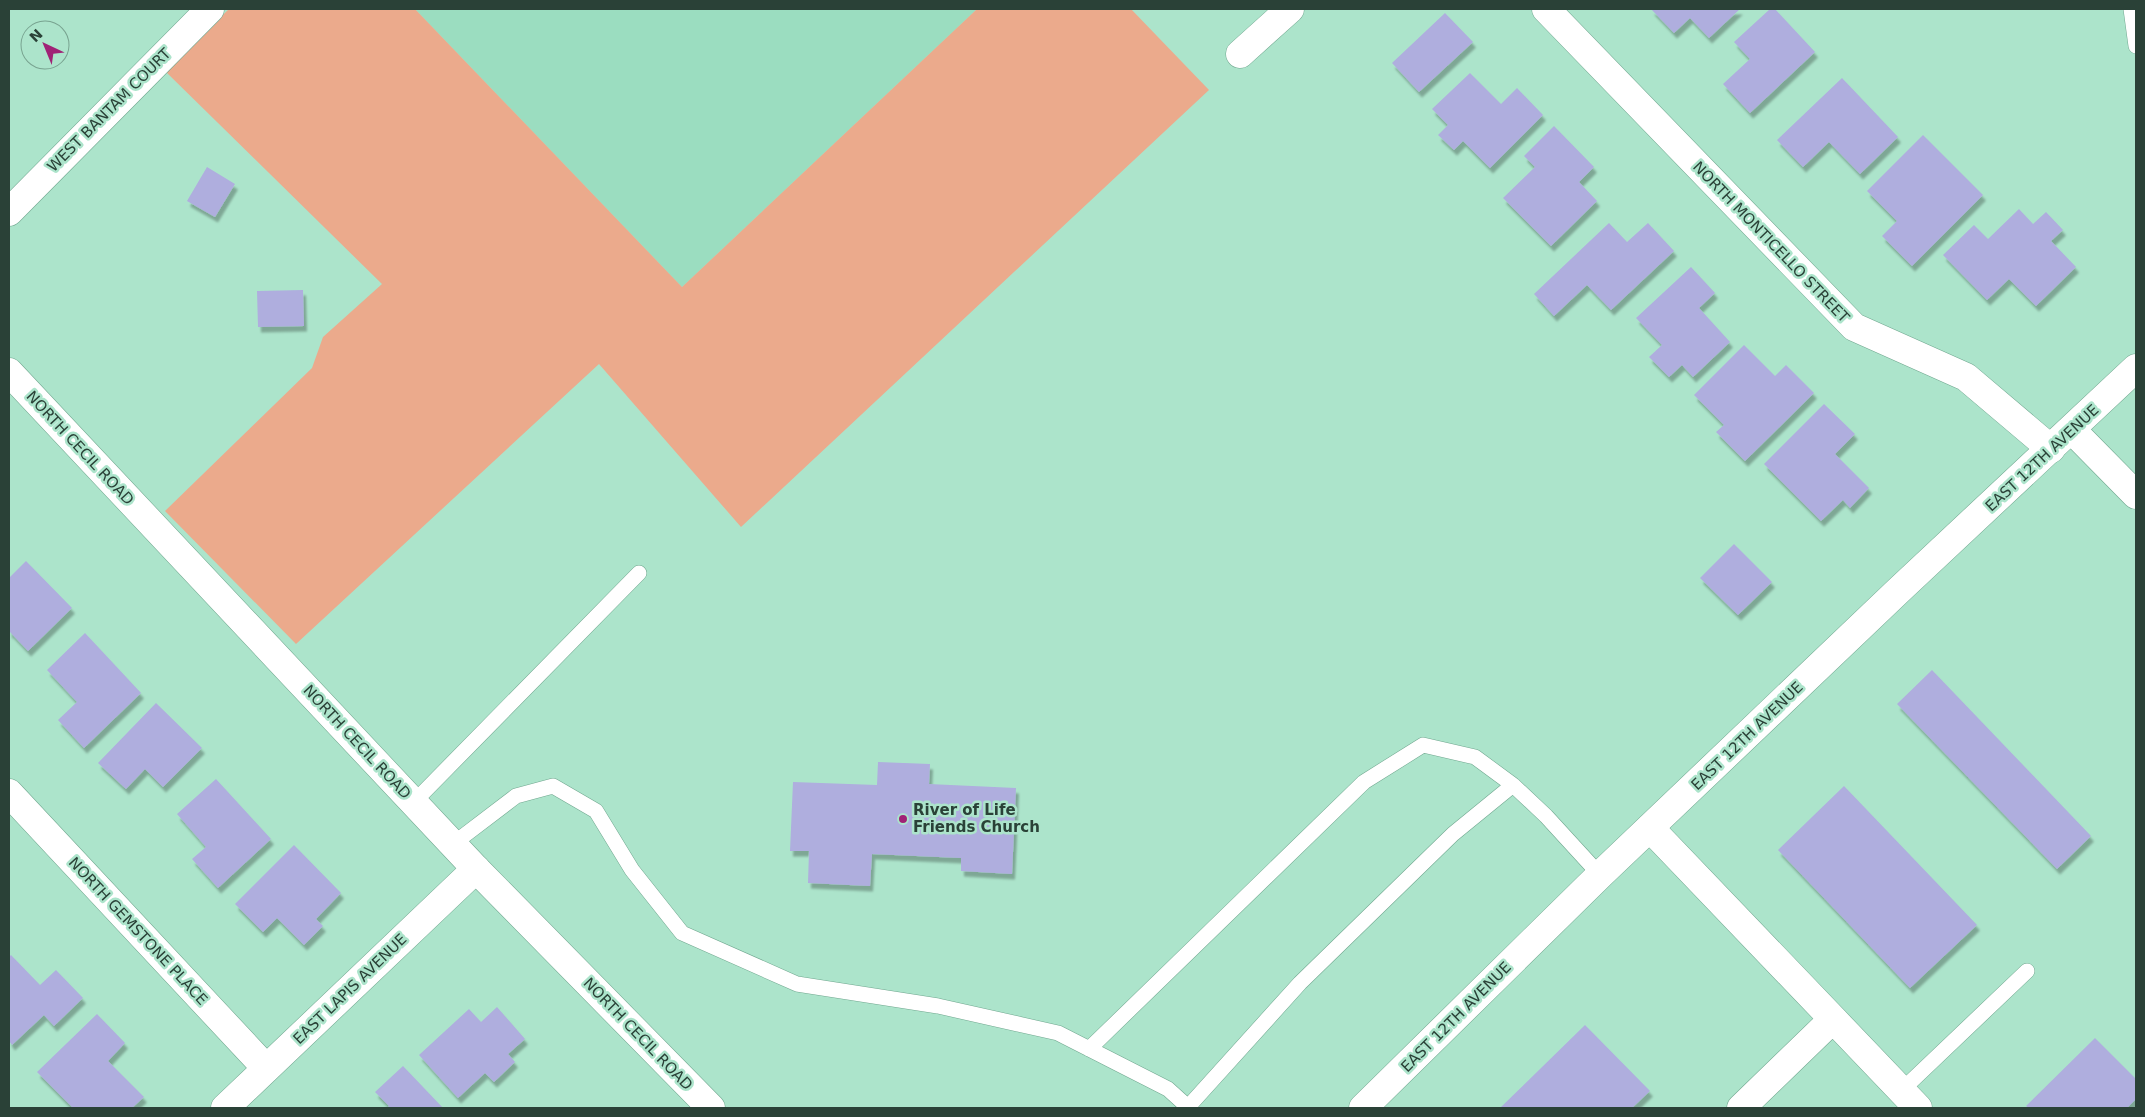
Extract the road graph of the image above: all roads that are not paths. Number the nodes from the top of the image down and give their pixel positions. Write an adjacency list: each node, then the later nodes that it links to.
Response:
1 (210, 9): 7 (street, WEST BANTAM COURT)
2 (1290, 9): 6 (street)
3 (1546, 9): 11 (street, NORTH MONTICELLO STREET)
4 (2131, 9): 5 (lane)
5 (2136, 46)
6 (1240, 54)
7 (9, 212)
8 (2136, 368): 10 (street, EAST 12TH AVENUE)
9 (9, 372): 16 (street, NORTH CECIL ROAD)
10 (2072, 430): 11 (street, EAST 12TH AVENUE); 12 (street)
11 (2051, 450): 17 (street, EAST 12TH AVENUE)
12 (2136, 495)
13 (639, 573): 16 (lane)
14 (1513, 785): 20 (lane); 23 (lane); 28 (lane)
15 (9, 794): 24 (street, NORTH GEMSTONE PLACE)
16 (414, 802): 18 (street, NORTH CECIL ROAD)
17 (1650, 828): 20 (street, EAST 12TH AVENUE); 22 (street)
18 (453, 844): 19 (street, NORTH CECIL ROAD); 23 (lane)
19 (476, 869): 24 (street, EAST LAPIS AVENUE); 27 (street, NORTH CECIL ROAD)
20 (1600, 875): 29 (street, EAST 12TH AVENUE)
21 (2027, 971): 25 (lane)
22 (1833, 1019): 25 (street); 30 (street)
23 (1090, 1049): 28 (lane)
24 (266, 1068): 26 (street, EAST LAPIS AVENUE)
25 (1910, 1100)
26 (225, 1108)
27 (711, 1108)
28 (1188, 1108)
29 (1363, 1108)
30 (1741, 1108)

